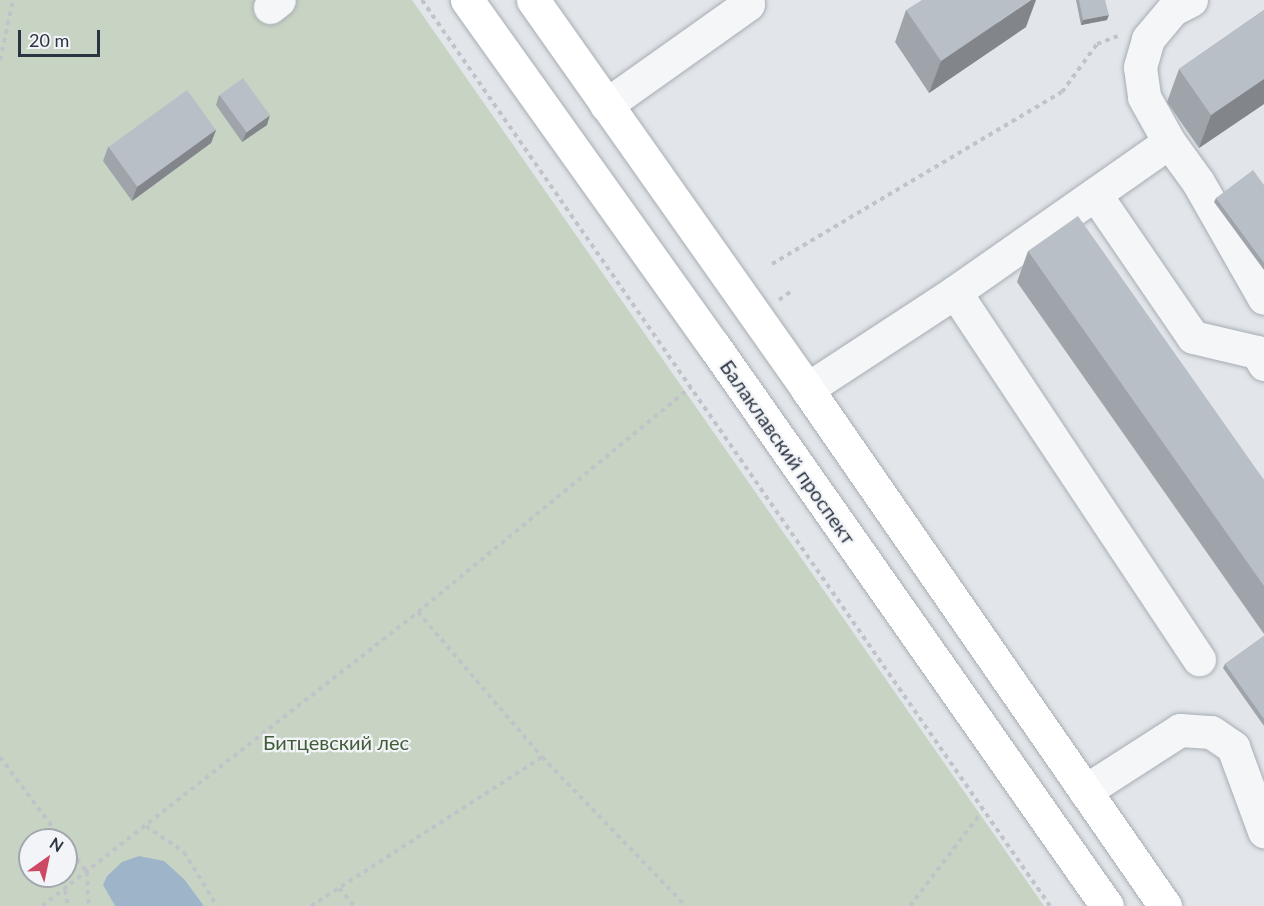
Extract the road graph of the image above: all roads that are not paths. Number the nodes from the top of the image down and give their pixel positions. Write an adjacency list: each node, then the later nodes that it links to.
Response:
1 (467, 0): 15 (main road, Балаклавский проспект)
2 (533, 0): 5 (main road)
3 (746, 0): 5 (lane)
4 (1191, 0): 6 (lane)
5 (606, 105): 11 (main road)
6 (1169, 142): 7 (lane); 9 (lane)
7 (1095, 194): 8 (lane); 10 (lane)
8 (955, 292): 11 (lane); 12 (lane)
9 (1264, 298)
10 (1264, 364)
11 (807, 389): 13 (main road)
12 (1199, 658)
13 (1085, 791): 14 (lane); 16 (main road)
14 (1264, 831)
15 (1107, 906)
16 (1165, 906)

